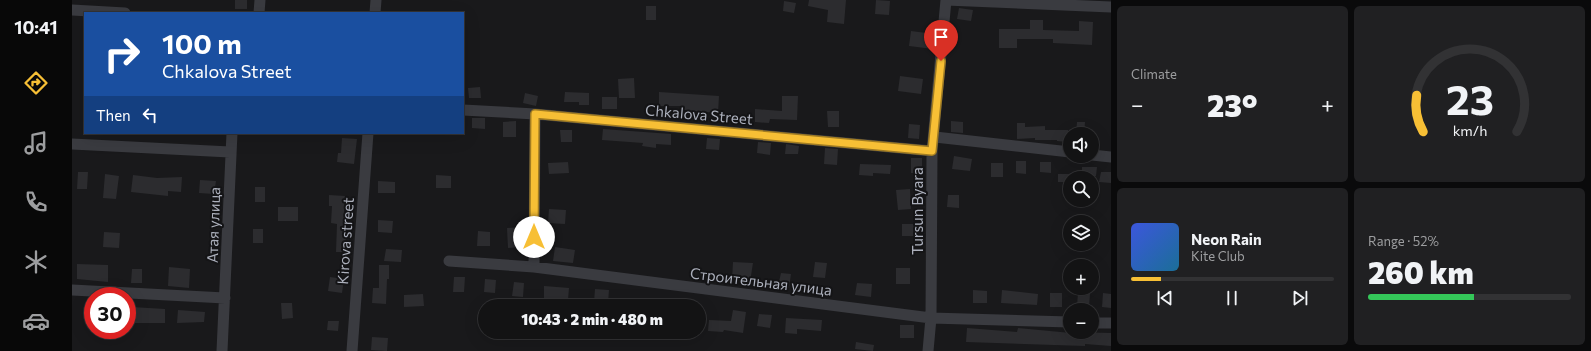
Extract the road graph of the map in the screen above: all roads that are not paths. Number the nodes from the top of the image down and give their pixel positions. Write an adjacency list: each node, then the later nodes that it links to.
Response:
1 (260, 0): 7 (street)
2 (376, 0): 8 (street)
3 (946, 0): 4 (street); 13 (street, Tursun Byara)
4 (1111, 7)
5 (72, 10): 6 (street)
6 (107, 12)
7 (259, 12)
8 (375, 12)
9 (464, 110): 10 (street, Chkalova Street)
10 (535, 114): 15 (street, Chkalova Street); 21 (street)
11 (232, 134): 17 (street, Атая улица)
12 (368, 134): 29 (street, Kirova street)
13 (935, 137): 15 (street, Tursun Byara); 16 (street)
14 (72, 144): 17 (street)
15 (932, 151): 24 (street, Tursun Byara)
16 (1063, 151)
17 (230, 152): 23 (street, Атая улица)
18 (1099, 156): 19 (street)
19 (1111, 157)
20 (449, 261): 21 (street, Строительная улица)
21 (534, 268): 24 (street, Строительная улица)
22 (72, 290): 23 (street)
23 (225, 298): 28 (street, Атая улица)
24 (931, 318): 25 (street, Строительная улица); 30 (street, Tursun Byara)
25 (1063, 322)
26 (1099, 322): 27 (street)
27 (1111, 323)
28 (222, 351)
29 (352, 351)
30 (928, 351)

